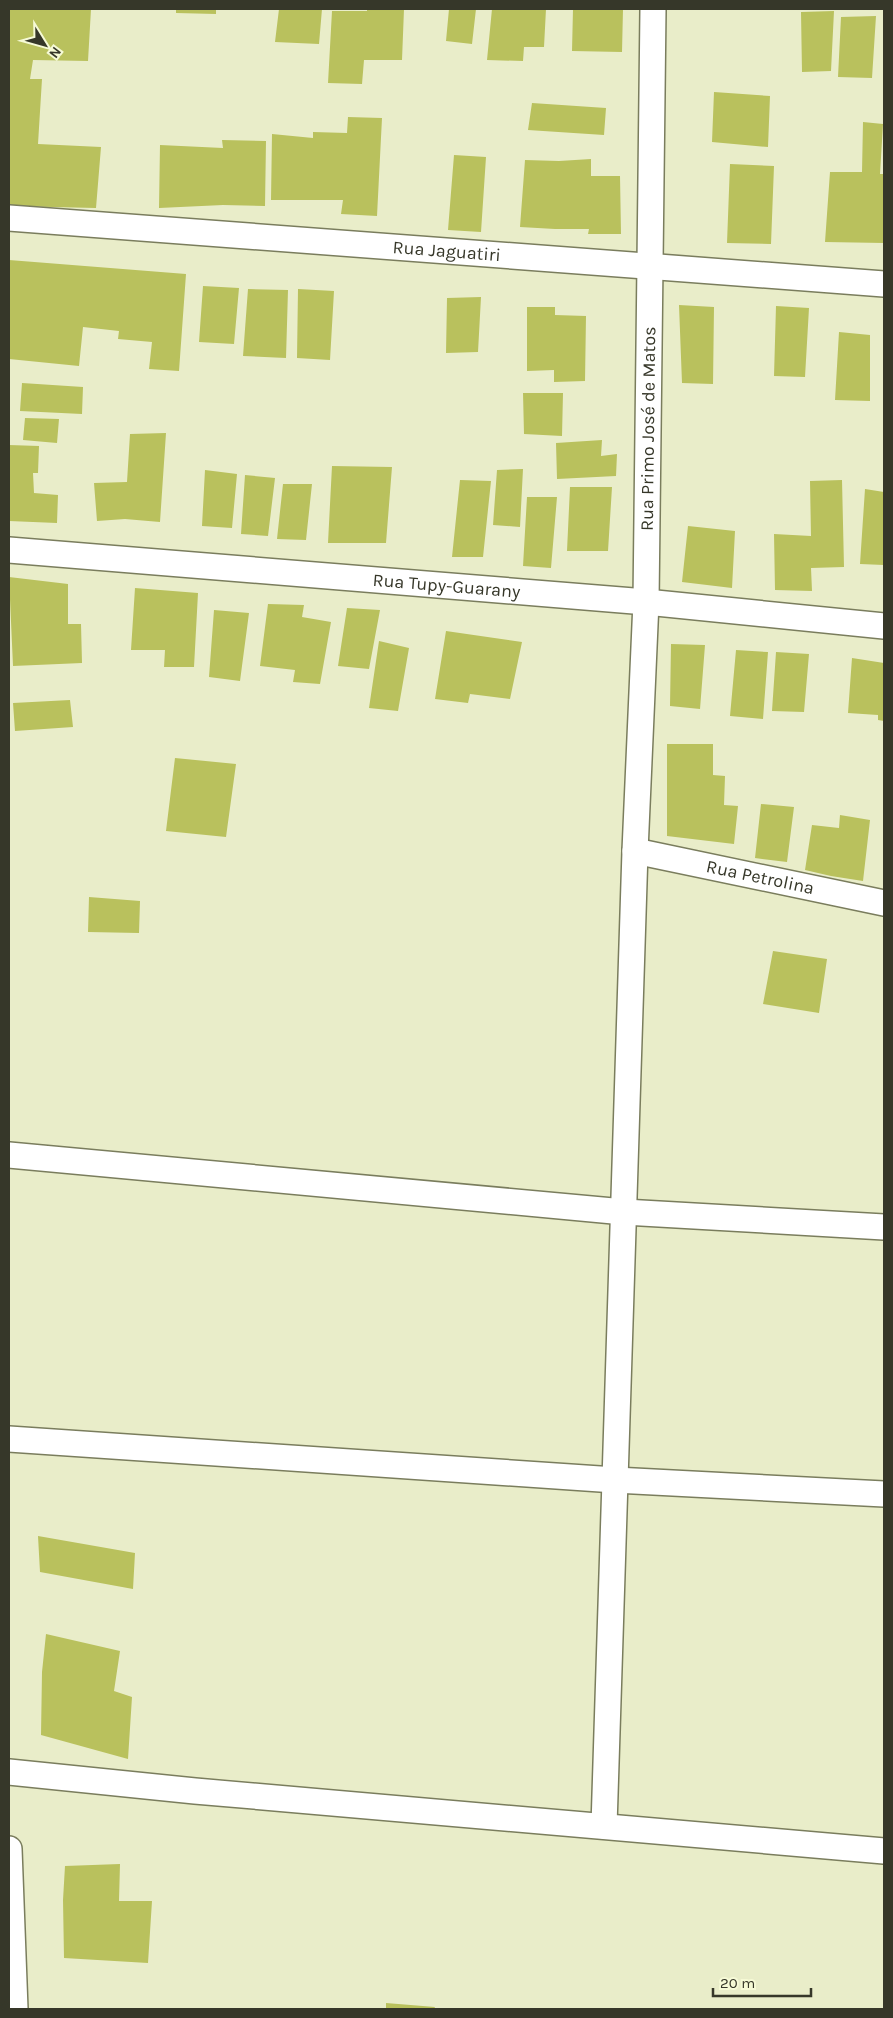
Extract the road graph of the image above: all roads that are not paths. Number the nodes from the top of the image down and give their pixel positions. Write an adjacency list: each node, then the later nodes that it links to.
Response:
1 (654, 9): 3 (street, Rua Primo José de Matos)
2 (9, 218): 3 (street, Rua Jaguatiri)
3 (650, 265): 4 (street, Rua Jaguatiri); 6 (street, Rua Primo José de Matos)
4 (884, 284)
5 (9, 550): 6 (street, Rua Tupy-Guarany)
6 (646, 602): 7 (street, Rua Tupy-Guarany); 8 (street, Rua Primo José de Matos)
7 (884, 626)
8 (635, 851): 9 (street, Rua Petrolina); 11 (street, Rua Primo José de Matos)
9 (884, 903)
10 (9, 1155): 11 (street)
11 (624, 1212): 12 (street); 14 (street, Rua Primo José de Matos)
12 (884, 1227)
13 (9, 1439): 14 (street)
14 (615, 1480): 15 (street); 17 (street, Rua Primo José de Matos)
15 (884, 1494)
16 (9, 1772): 17 (street)
17 (604, 1826): 19 (street)
18 (9, 1849): 20 (street)
19 (884, 1851)
20 (15, 2009)

